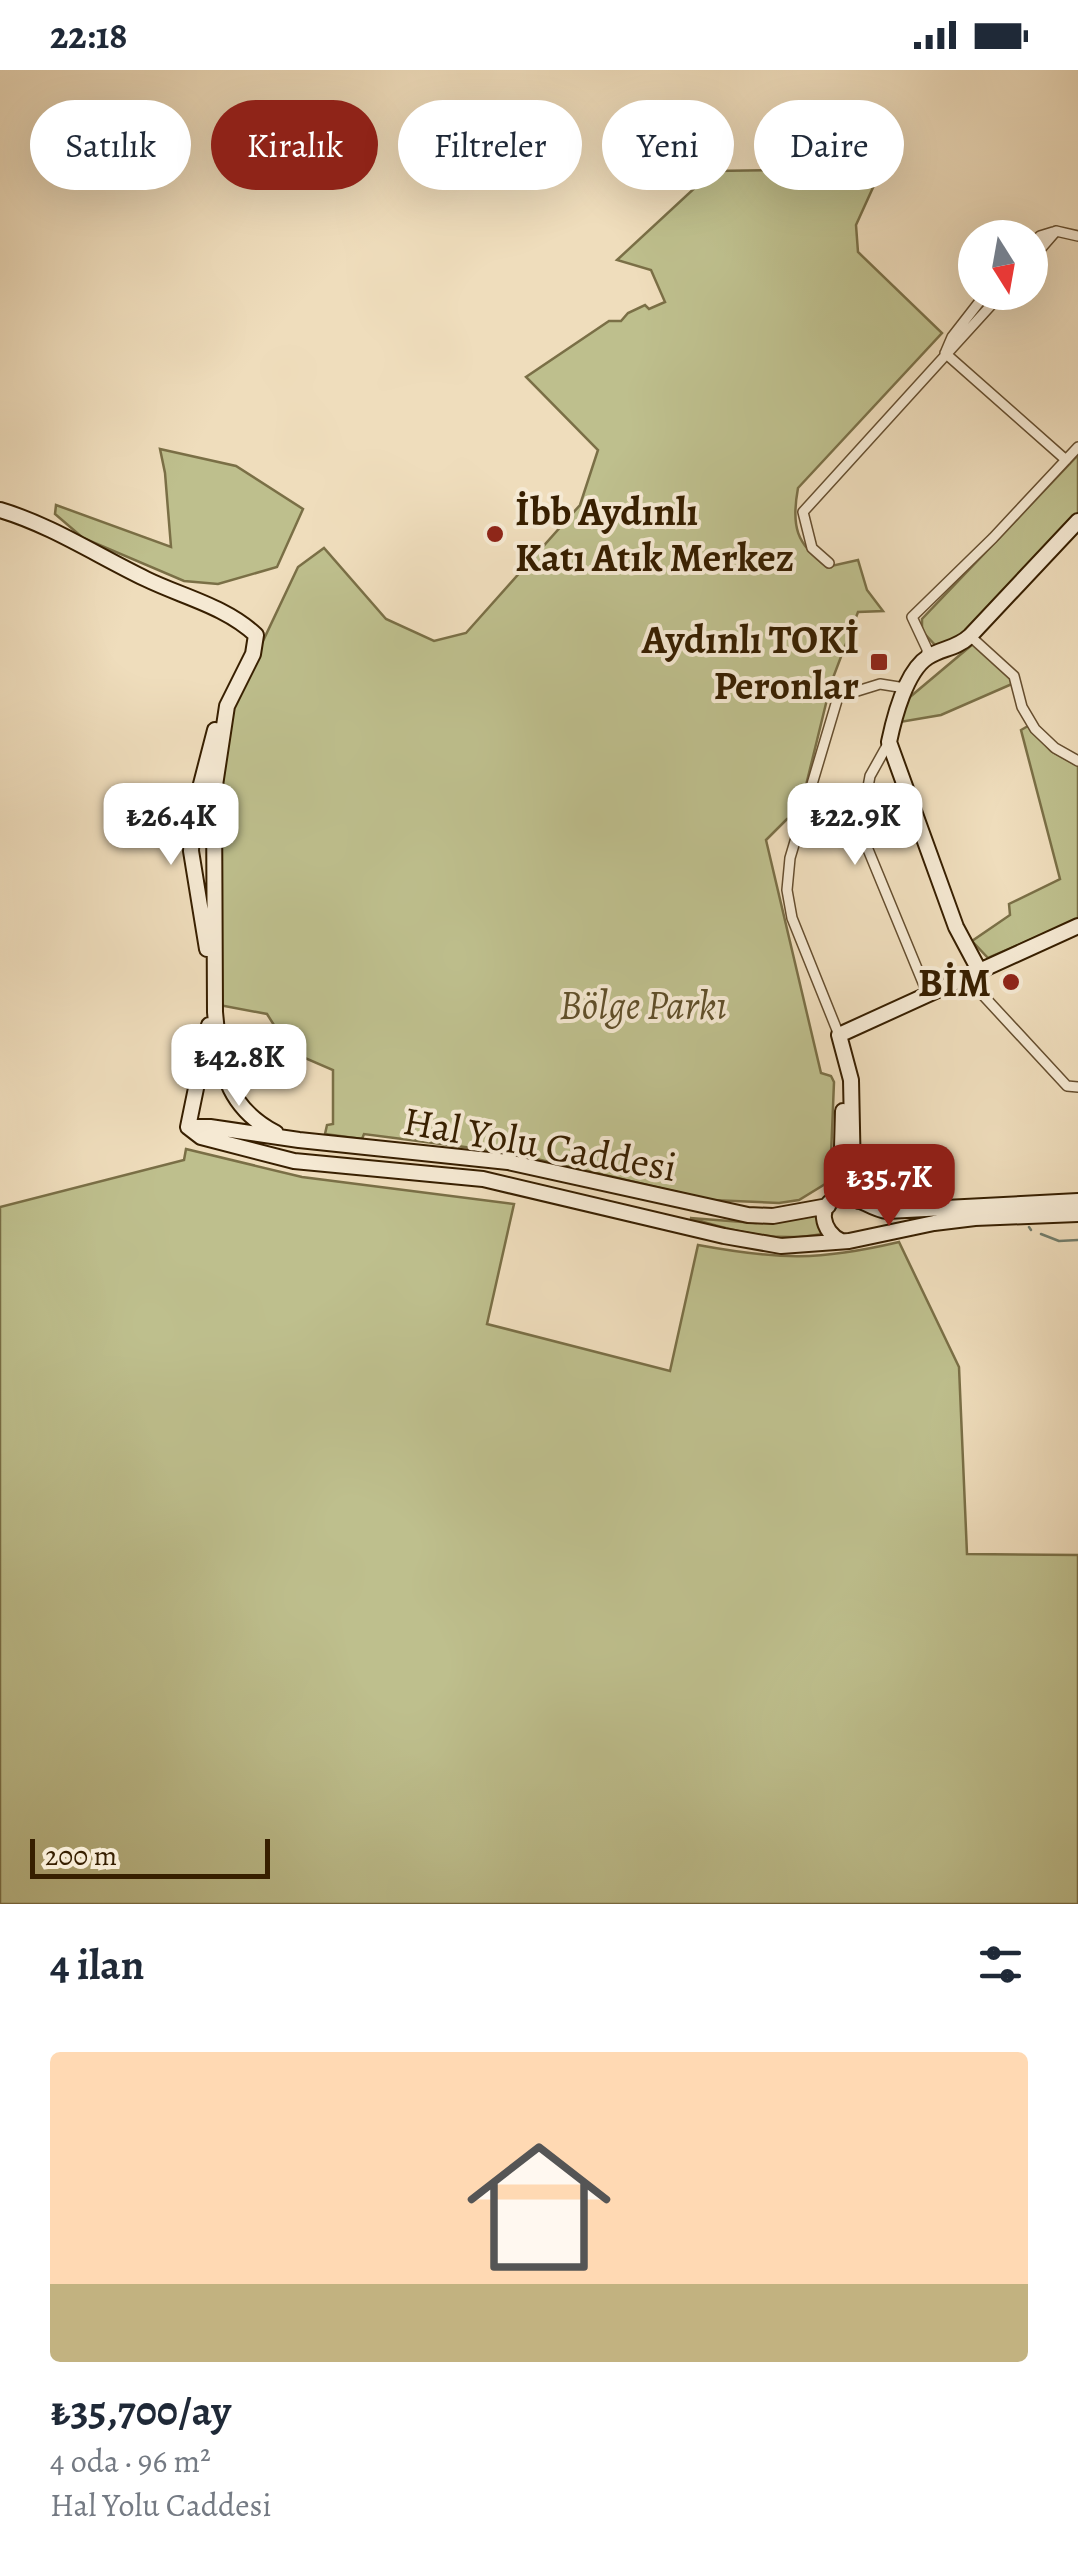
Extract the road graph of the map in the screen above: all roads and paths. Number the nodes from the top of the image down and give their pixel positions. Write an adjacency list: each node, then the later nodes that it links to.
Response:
1 (1056, 231): 2 (street); 3 (street); 4 (street)
2 (1048, 234)
3 (1078, 236)
4 (1048, 240)
5 (974, 310): 7 (street)
6 (988, 310): 7 (street)
7 (946, 353): 9 (street); 12 (street)
8 (1078, 447): 9 (street)
9 (1066, 460): 15 (street)
10 (0, 510): 13 (street)
11 (1078, 521): 14 (street)
12 (829, 563)
13 (256, 634): 25 (street); 26 (street)
14 (970, 636): 15 (street); 18 (street)
15 (926, 658): 16 (street)
16 (905, 688): 17 (street); 23 (street)
17 (890, 742): 21 (street); 22 (street)
18 (1078, 762)
19 (1078, 926): 21 (street)
20 (1078, 935): 21 (street)
21 (973, 975): 22 (street); 24 (street)
22 (928, 995): 23 (street)
23 (839, 1035): 28 (street); 29 (street)
24 (1078, 1087)
25 (188, 1127): 26 (street, Hal Yolu Caddesi); 31 (street, Hal Yolu Caddesi)
26 (287, 1138): 28 (street, Hal Yolu Caddesi)
27 (1078, 1201): 29 (street)
28 (830, 1203): 29 (street); 31 (street)
29 (862, 1203): 31 (street)
30 (1078, 1214): 31 (street, Hal Yolu Caddesi)
31 (849, 1240)

